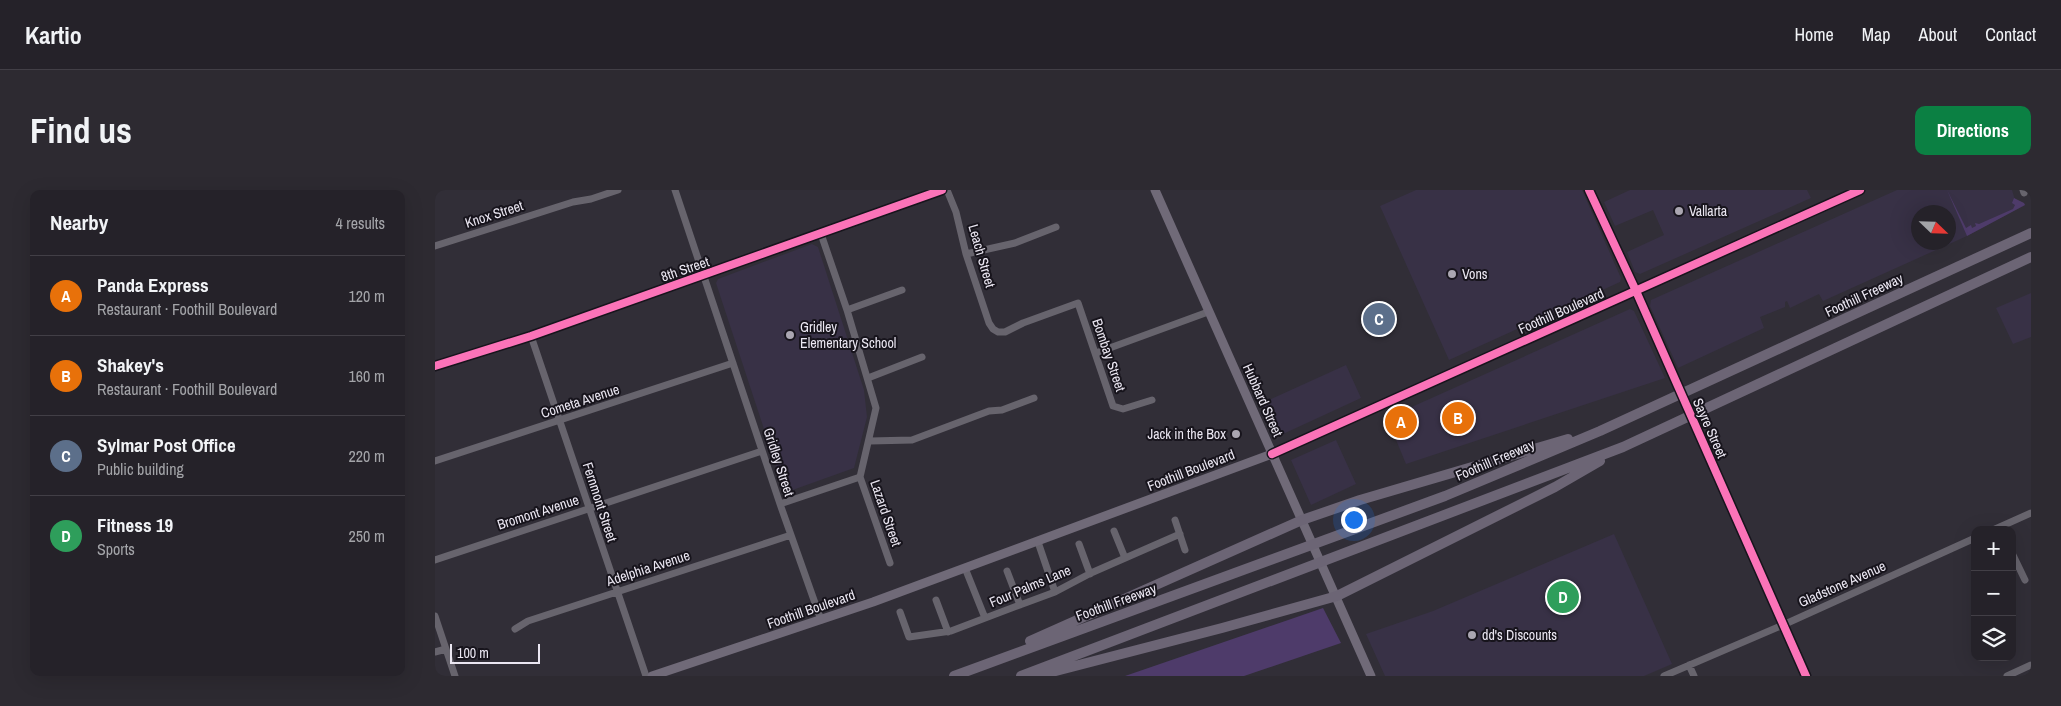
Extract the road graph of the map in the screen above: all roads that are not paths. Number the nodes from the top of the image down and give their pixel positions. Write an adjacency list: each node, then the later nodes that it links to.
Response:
1 (619, 190): 11 (street, Knox Street)
2 (676, 190): 14 (street, Gridley Street)
3 (942, 190): 9 (street, 8th Street)
4 (947, 190): 12 (street, Leach Street)
5 (1155, 190): 19 (main road, Hubbard Street)
6 (1589, 190): 16 (street, Sayre Street)
7 (1860, 190): 16 (main road, Foothill Boulevard)
8 (1056, 228): 12 (street)
9 (821, 234): 14 (street, 8th Street); 18 (street, Lazard Street)
10 (2031, 234): 29 (highway, Foothill Freeway)
11 (435, 246)
12 (966, 254): 17 (street, Leach Street)
13 (2031, 257): 31 (highway)
14 (704, 276): 20 (street, 8th Street); 23 (street, Gridley Street)
15 (902, 290): 18 (street)
16 (1636, 291): 33 (main road, Foothill Boulevard); 66 (street, Sayre Street)
17 (1078, 303): 21 (street, Bombay Street)
18 (847, 310): 25 (street, Lazard Street)
19 (1208, 312): 21 (street); 33 (main road, Hubbard Street)
20 (531, 336): 24 (street, 8th Street); 28 (street, Fernmont Street)
21 (1096, 353): 27 (street, Bombay Street)
22 (922, 357): 25 (street)
23 (733, 363): 28 (street, Cometa Avenue); 32 (street, Gridley Street)
24 (435, 366)
25 (868, 378): 30 (street, Lazard Street)
26 (1034, 398): 30 (street)
27 (1152, 400)
28 (559, 420): 34 (street, Cometa Avenue); 37 (street, Fernmont Street)
29 (1600, 431): 40 (highway); 76 (highway, Foothill Freeway)
30 (869, 441): 35 (street, Lazard Street)
31 (1623, 446): 59 (highway); 77 (highway)
32 (762, 451): 36 (street, Gridley Street); 37 (street, Bromont Avenue)
33 (1272, 454): 40 (main road, Hubbard Street); 46 (main road, Foothill Boulevard)
34 (435, 462)
35 (860, 477): 36 (street); 52 (street, Lazard Street)
36 (780, 504): 44 (street, Gridley Street)
37 (589, 508): 50 (street, Bromont Avenue); 57 (street, Fernmont Street)
38 (2031, 513): 41 (street)
39 (1175, 520): 43 (street)
40 (1302, 520): 59 (main road, Hubbard Street); 76 (highway)
41 (2004, 526)
42 (1114, 531): 49 (street)
43 (1180, 534): 48 (street); 49 (street, Four Palms Lane)
44 (791, 535): 57 (street, Adelphia Avenue); 65 (street, Gridley Street)
45 (1971, 540): 66 (street, Gladstone Avenue)
46 (1037, 542): 53 (main road, Foothill Boulevard); 58 (street)
47 (1079, 544): 55 (street)
48 (1185, 550)
49 (1125, 558): 55 (street, Four Palms Lane)
50 (435, 560)
51 (2016, 561): 56 (street)
52 (890, 563)
53 (965, 568): 64 (street); 65 (main road, Foothill Boulevard)
54 (1007, 571): 61 (street)
55 (1089, 574): 58 (street, Four Palms Lane)
56 (2025, 580)
57 (616, 592): 67 (street, Adelphia Avenue); 74 (street, Fernmont Street)
58 (1055, 592): 61 (street, Four Palms Lane)
59 (1337, 596): 78 (highway); 79 (main road, Hubbard Street)
60 (936, 600): 68 (street)
61 (1020, 605): 64 (street, Four Palms Lane)
62 (900, 612): 68 (street, Four Palms Lane)
63 (435, 616): 69 (street)
64 (985, 618): 68 (street, Four Palms Lane)
65 (821, 620): 75 (main road, Foothill Boulevard)
66 (1783, 625): 71 (street, Gladstone Avenue); 82 (street, Sayre Street)
67 (515, 629)
68 (948, 632)
69 (446, 649): 70 (street); 73 (street)
70 (435, 652)
71 (1689, 665): 80 (street, Gladstone Avenue); 81 (street)
72 (2031, 665): 83 (street)
73 (455, 676)
74 (646, 676)
75 (652, 676)
76 (953, 676)
77 (1021, 676)
78 (1034, 676)
79 (1371, 676)
80 (1664, 676)
81 (1694, 676)
82 (1806, 676)
83 (2007, 676)

